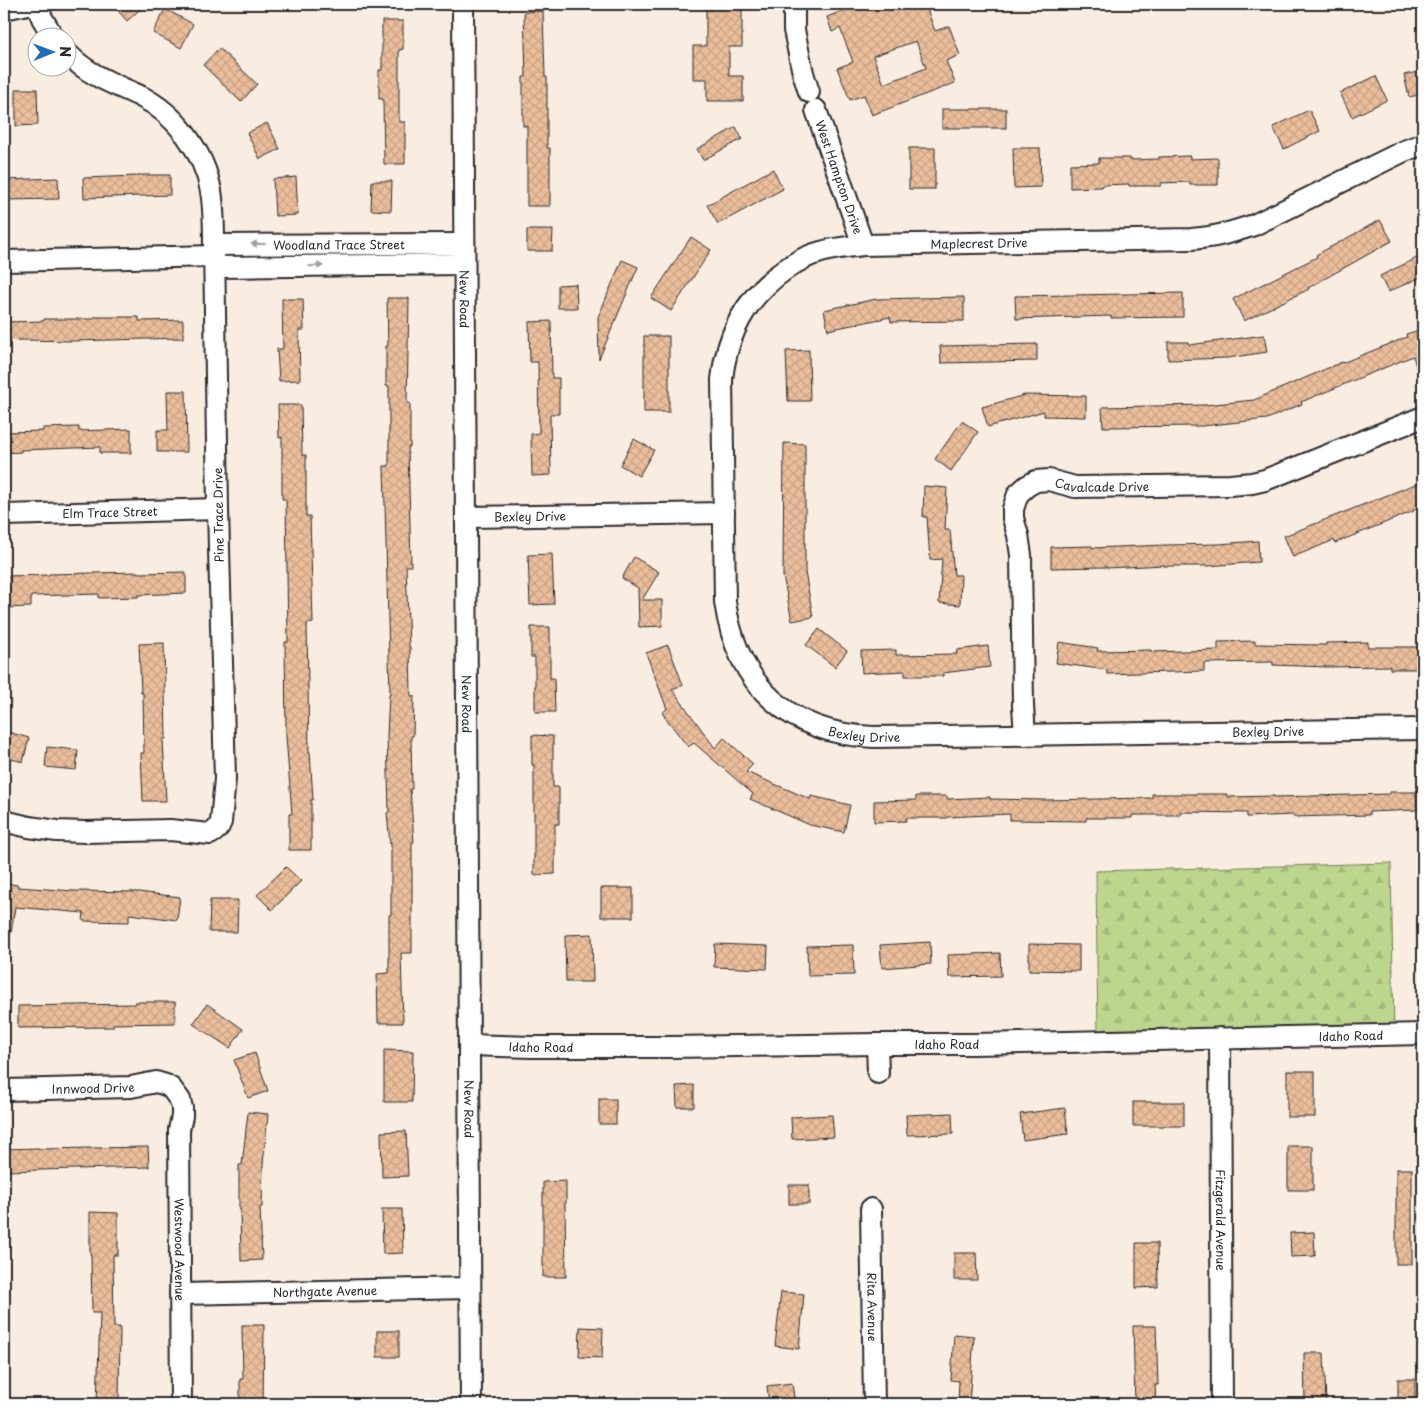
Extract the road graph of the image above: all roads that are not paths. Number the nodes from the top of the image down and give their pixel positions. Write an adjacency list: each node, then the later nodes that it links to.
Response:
1 (28, 4): 5 (street)
2 (37, 4): 6 (street)
3 (463, 4): 9 (street, New Road)
4 (794, 4): 10 (street, West Hampton Drive)
5 (4, 9)
6 (48, 28)
7 (78, 63): 11 (street, Pine Trace Drive)
8 (1423, 144): 10 (street, Maplecrest Drive)
9 (464, 244): 11 (street, Woodland Trace Street, one-way to 11); 13 (street, New Road)
10 (863, 244): 16 (street, Maplecrest Drive)
11 (214, 256): 12 (street, Woodland Trace Street); 13 (street, Woodland Trace Street, one-way to 13); 15 (street, Pine Trace Drive)
12 (4, 261)
13 (464, 264): 18 (street, New Road)
14 (1423, 417): 20 (street, Cavalcade Drive)
15 (218, 509): 17 (street, Elm Trace Street); 21 (street, Pine Trace Drive)
16 (724, 513): 18 (street, Bexley Drive); 20 (street, Bexley Drive)
17 (4, 515)
18 (466, 517): 25 (street, New Road)
19 (1423, 729): 20 (street, Bexley Drive)
20 (1026, 735)
21 (4, 821)
22 (1423, 1034): 23 (street, Idaho Road)
23 (1220, 1038): 24 (street, Idaho Road); 35 (street, Fitzgerald Avenue)
24 (877, 1044): 25 (street, Idaho Road); 26 (street)
25 (469, 1045): 30 (street, New Road)
26 (878, 1073)
27 (4, 1090): 28 (street, Innwood Drive)
28 (178, 1096): 31 (street, Westwood Avenue)
29 (871, 1209): 34 (street, Rita Avenue)
30 (470, 1288): 31 (street, Northgate Avenue); 33 (street, New Road)
31 (180, 1294): 32 (street, Westwood Avenue)
32 (181, 1404)
33 (470, 1404)
34 (874, 1404)
35 (1222, 1404)

